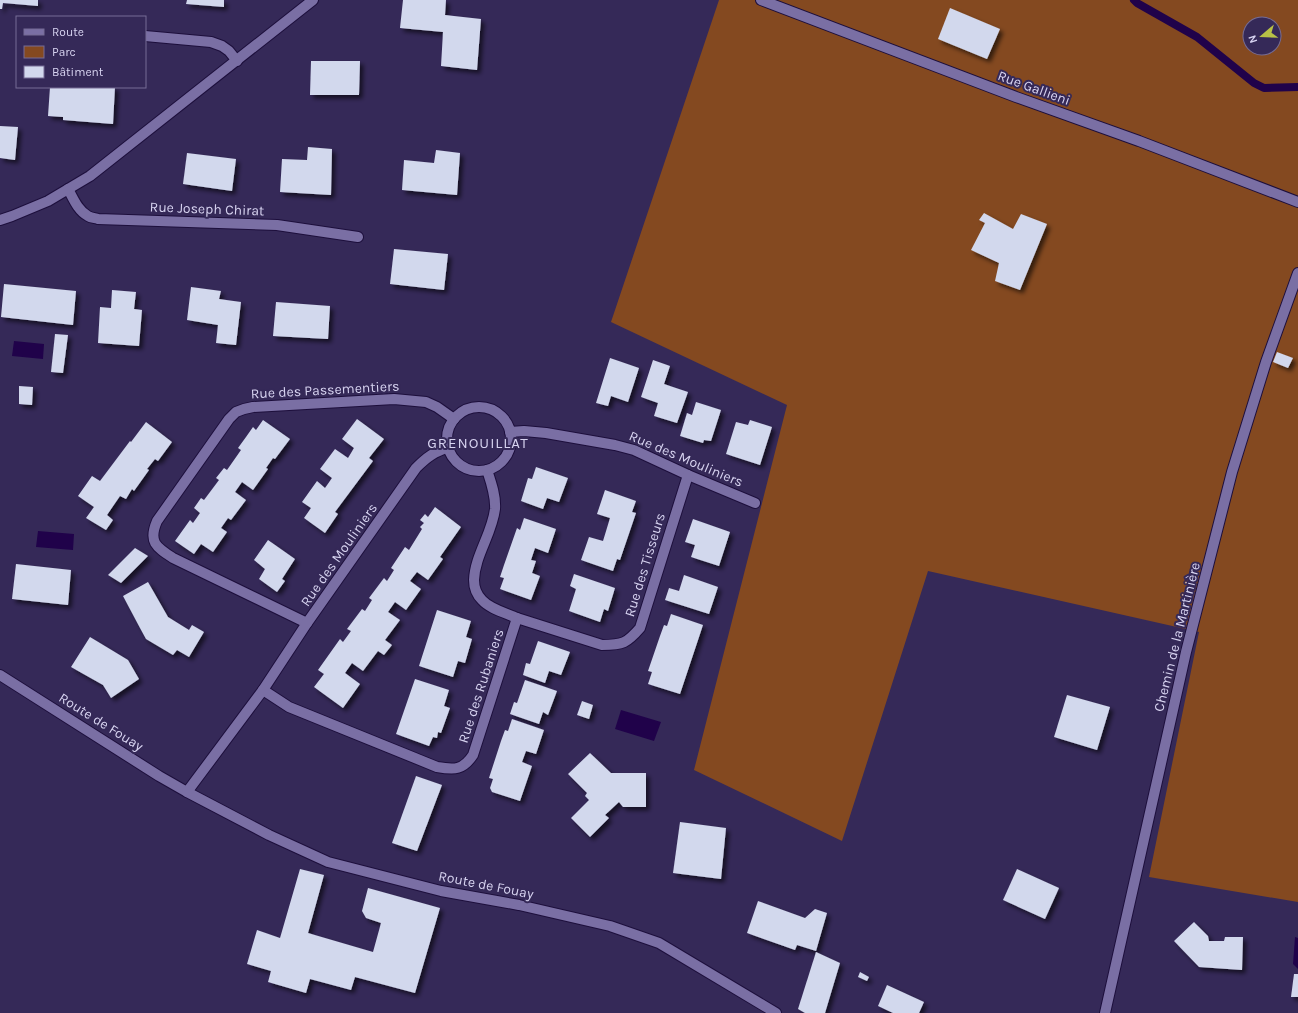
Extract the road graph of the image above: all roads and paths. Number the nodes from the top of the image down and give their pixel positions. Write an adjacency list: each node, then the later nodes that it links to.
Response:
1 (313, 0): 4 (street)
2 (761, 0): 6 (street, Rue Gallieni)
3 (146, 36): 4 (street)
4 (237, 61): 5 (street)
5 (68, 189): 7 (street); 8 (street, Rue Joseph Chirat)
6 (1298, 202)
7 (0, 220)
8 (358, 237)
9 (1298, 273): 22 (street, Chemin de la Martinière)
10 (454, 419): 11 (street); 12 (street); 17 (street, Rue des Passementiers)
11 (510, 432): 13 (street); 14 (street, Rue des Mouliniers)
12 (449, 447): 13 (street); 17 (street, Rue des Mouliniers)
13 (487, 470): 16 (street, Rue des Rubaniers)
14 (688, 475): 15 (street, Rue des Mouliniers); 16 (street, Rue des Tisseurs)
15 (755, 503)
16 (517, 618): 19 (street, Rue des Rubaniers)
17 (307, 623): 19 (street, Rue des Mouliniers)
18 (0, 675): 20 (street, Route de Fouay)
19 (263, 690): 20 (street)
20 (187, 792): 21 (street, Route de Fouay)
21 (776, 1013)
22 (1105, 1013)

